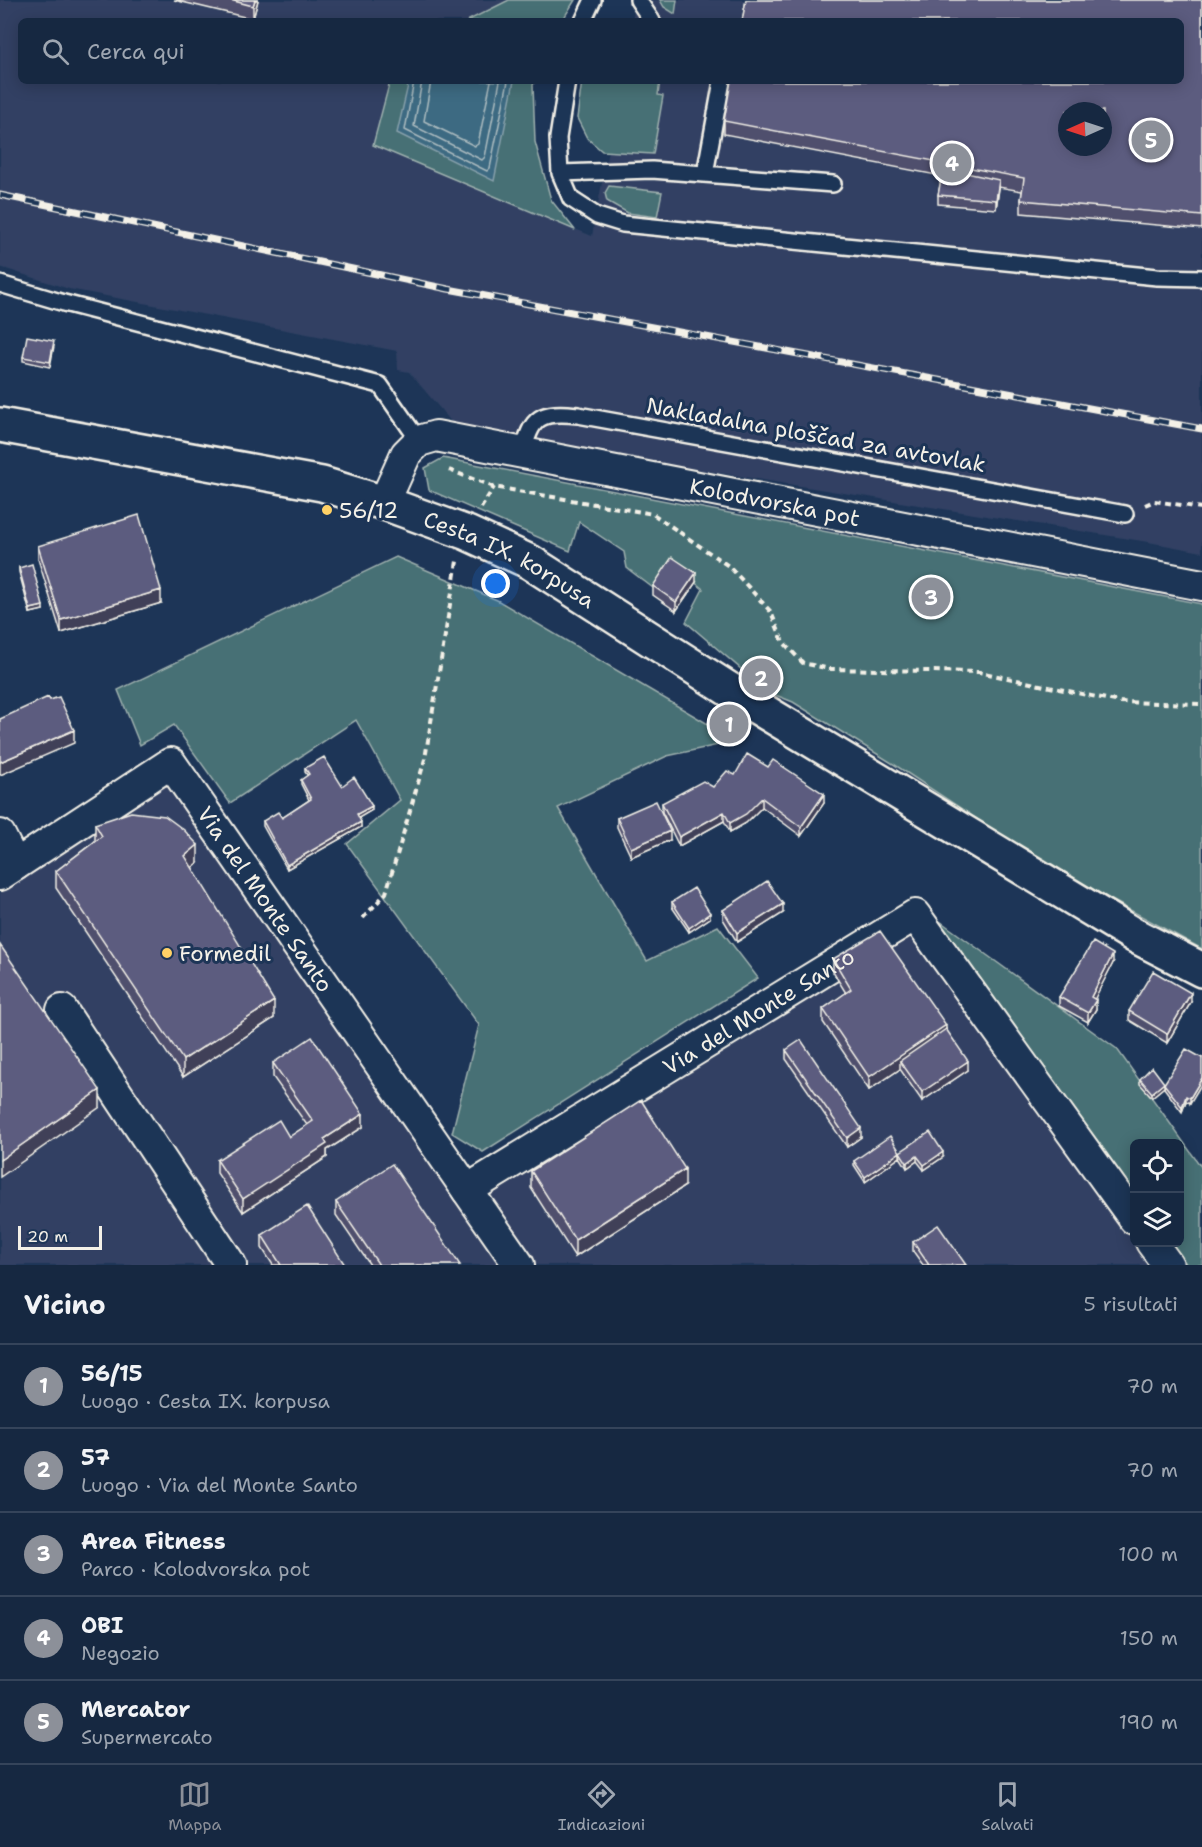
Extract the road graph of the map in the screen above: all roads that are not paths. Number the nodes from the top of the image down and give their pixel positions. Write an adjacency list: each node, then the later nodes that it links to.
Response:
1 (593, 0): 3 (lane)
2 (638, 0): 4 (lane)
3 (584, 18)
4 (650, 18)
5 (567, 84): 7 (lane)
6 (721, 84): 8 (lane)
7 (560, 173): 8 (lane); 10 (lane)
8 (705, 174): 9 (lane)
9 (833, 184)
10 (1202, 278)
11 (0, 284): 13 (lane)
12 (0, 425): 15 (main road, Cesta IX. korpusa)
13 (412, 447): 14 (street, Kolodvorska pot); 15 (street)
14 (523, 453): 16 (lane, Nakladalna ploščad za avtovlak); 17 (street, Kolodvorska pot)
15 (384, 503): 20 (main road, Cesta IX. korpusa)
16 (1125, 514)
17 (1202, 585)
18 (0, 836): 19 (street, Via del Monte Santo)
19 (8, 870): 22 (street, Via del Monte Santo)
20 (1202, 970)
21 (62, 1010): 25 (street)
22 (468, 1190): 23 (street, Via del Monte Santo); 26 (street, Via del Monte Santo)
23 (1130, 1213)
24 (1155, 1247): 27 (street)
25 (231, 1265)
26 (519, 1265)
27 (1168, 1265)

